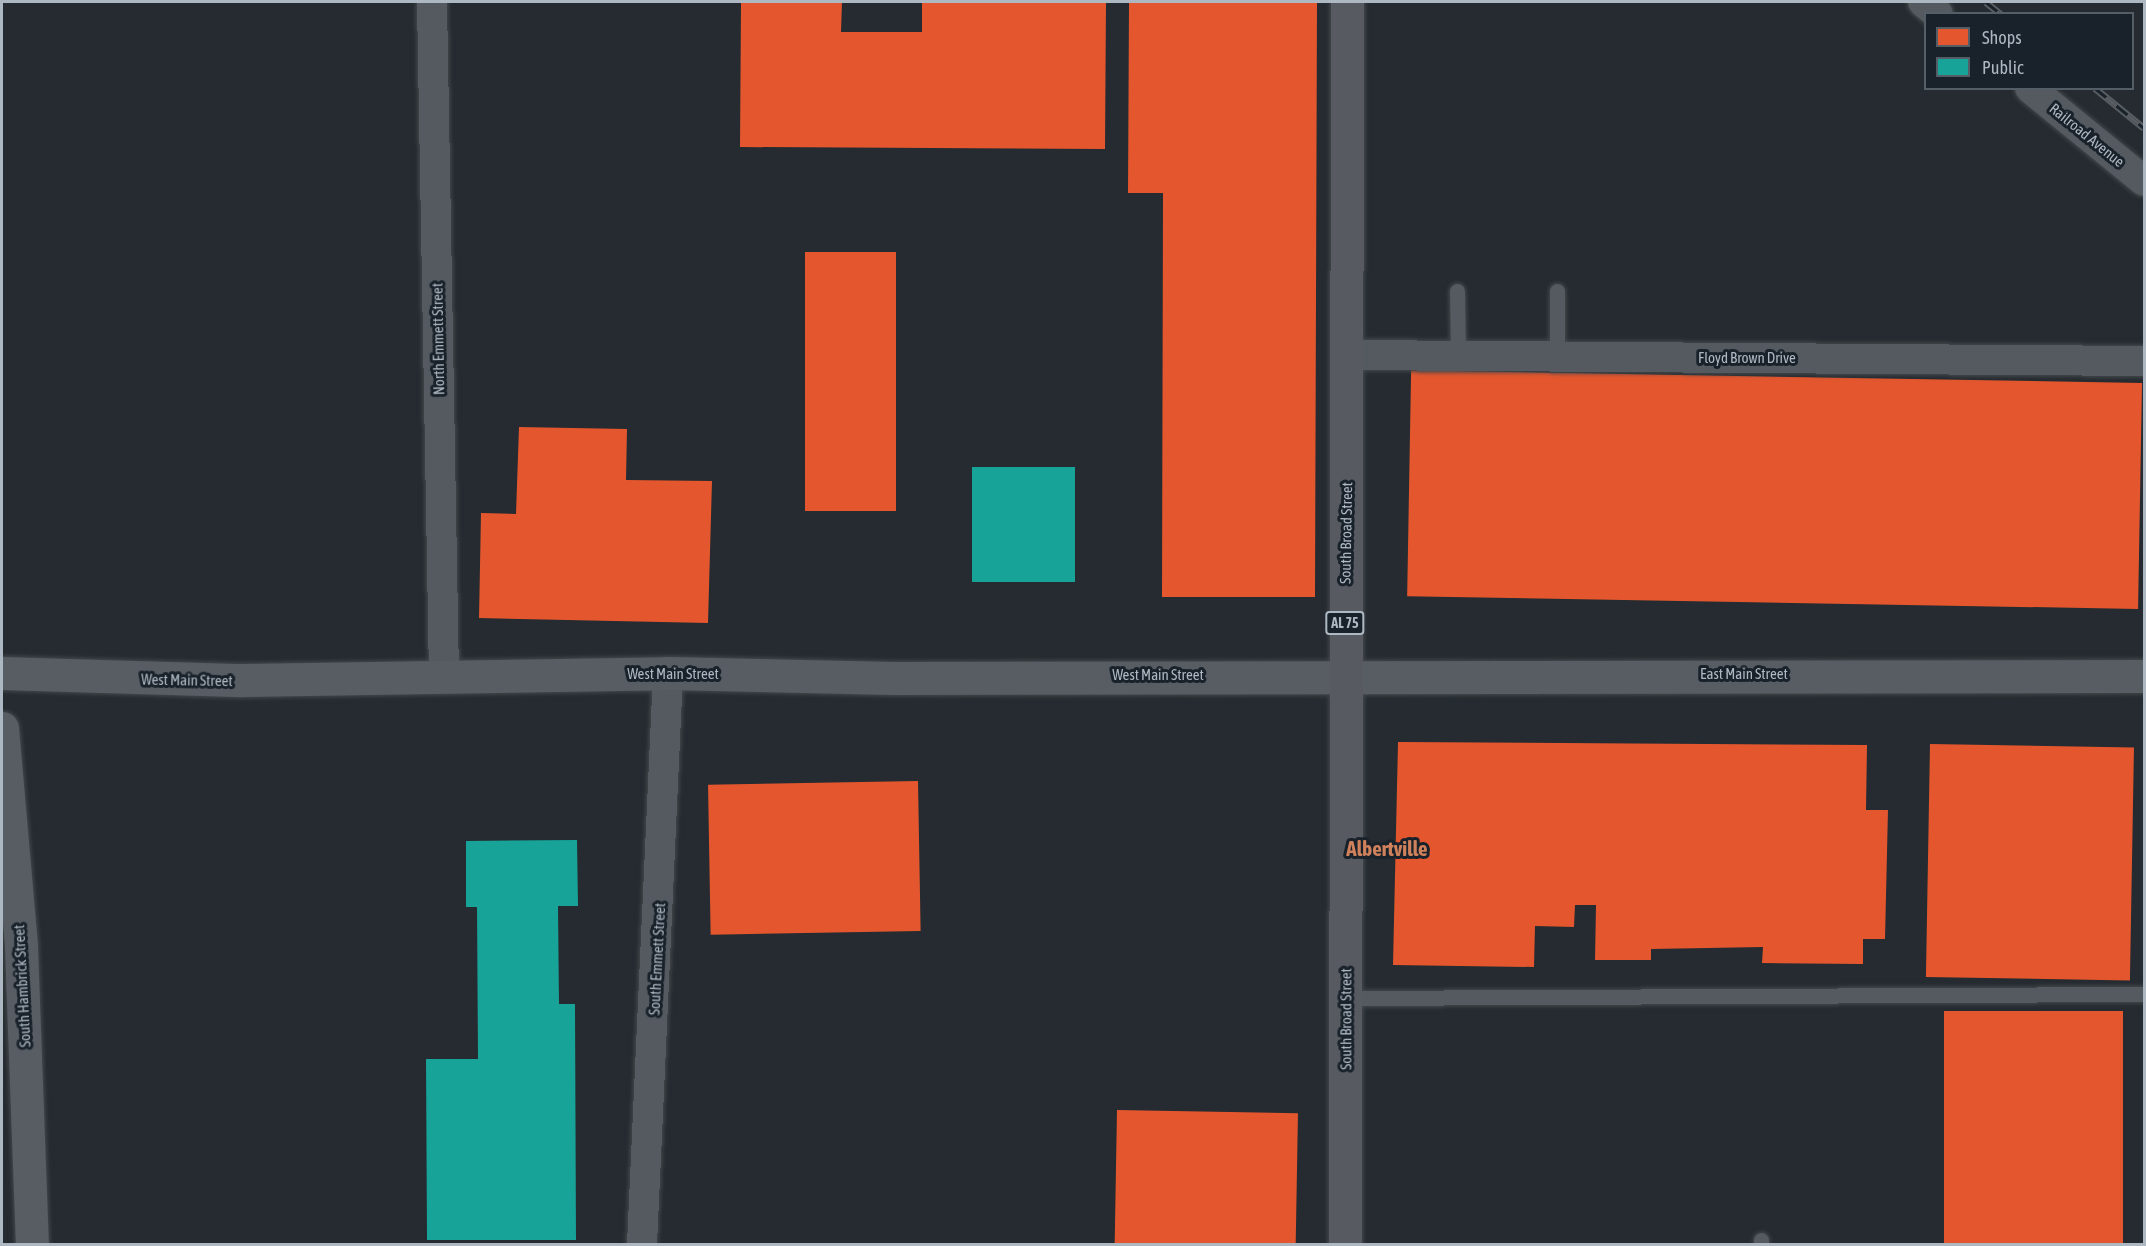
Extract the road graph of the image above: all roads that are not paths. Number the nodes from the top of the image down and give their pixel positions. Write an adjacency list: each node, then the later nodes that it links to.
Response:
1 (432, 2): 16 (street, North Emmett Street)
2 (1347, 2): 9 (main road, South Broad Street / AL 75)
3 (1923, 2): 4 (street)
4 (1936, 12)
5 (2032, 90): 6 (street, Railroad Avenue)
6 (2145, 181)
7 (1457, 291): 10 (lane)
8 (1557, 291): 11 (lane)
9 (1349, 355): 10 (street, Floyd Brown Drive); 15 (main road, South Broad Street / AL 75)
10 (1458, 356): 11 (street, Floyd Brown Drive)
11 (1557, 357): 12 (street, Floyd Brown Drive)
12 (2145, 361)
13 (2, 673): 16 (main road, West Main Street)
14 (668, 673): 15 (main road, West Main Street); 16 (main road, West Main Street); 22 (street, South Emmett Street)
15 (1344, 675): 17 (main road, East Main Street); 20 (main road, South Broad Street / AL 75)
16 (444, 676)
17 (2145, 676)
18 (2, 728): 21 (main road, South Hambrick Street)
19 (2145, 994): 20 (lane)
20 (1346, 999): 23 (main road, South Broad Street / AL 75)
21 (32, 1245)
22 (642, 1245)
23 (1345, 1245)

